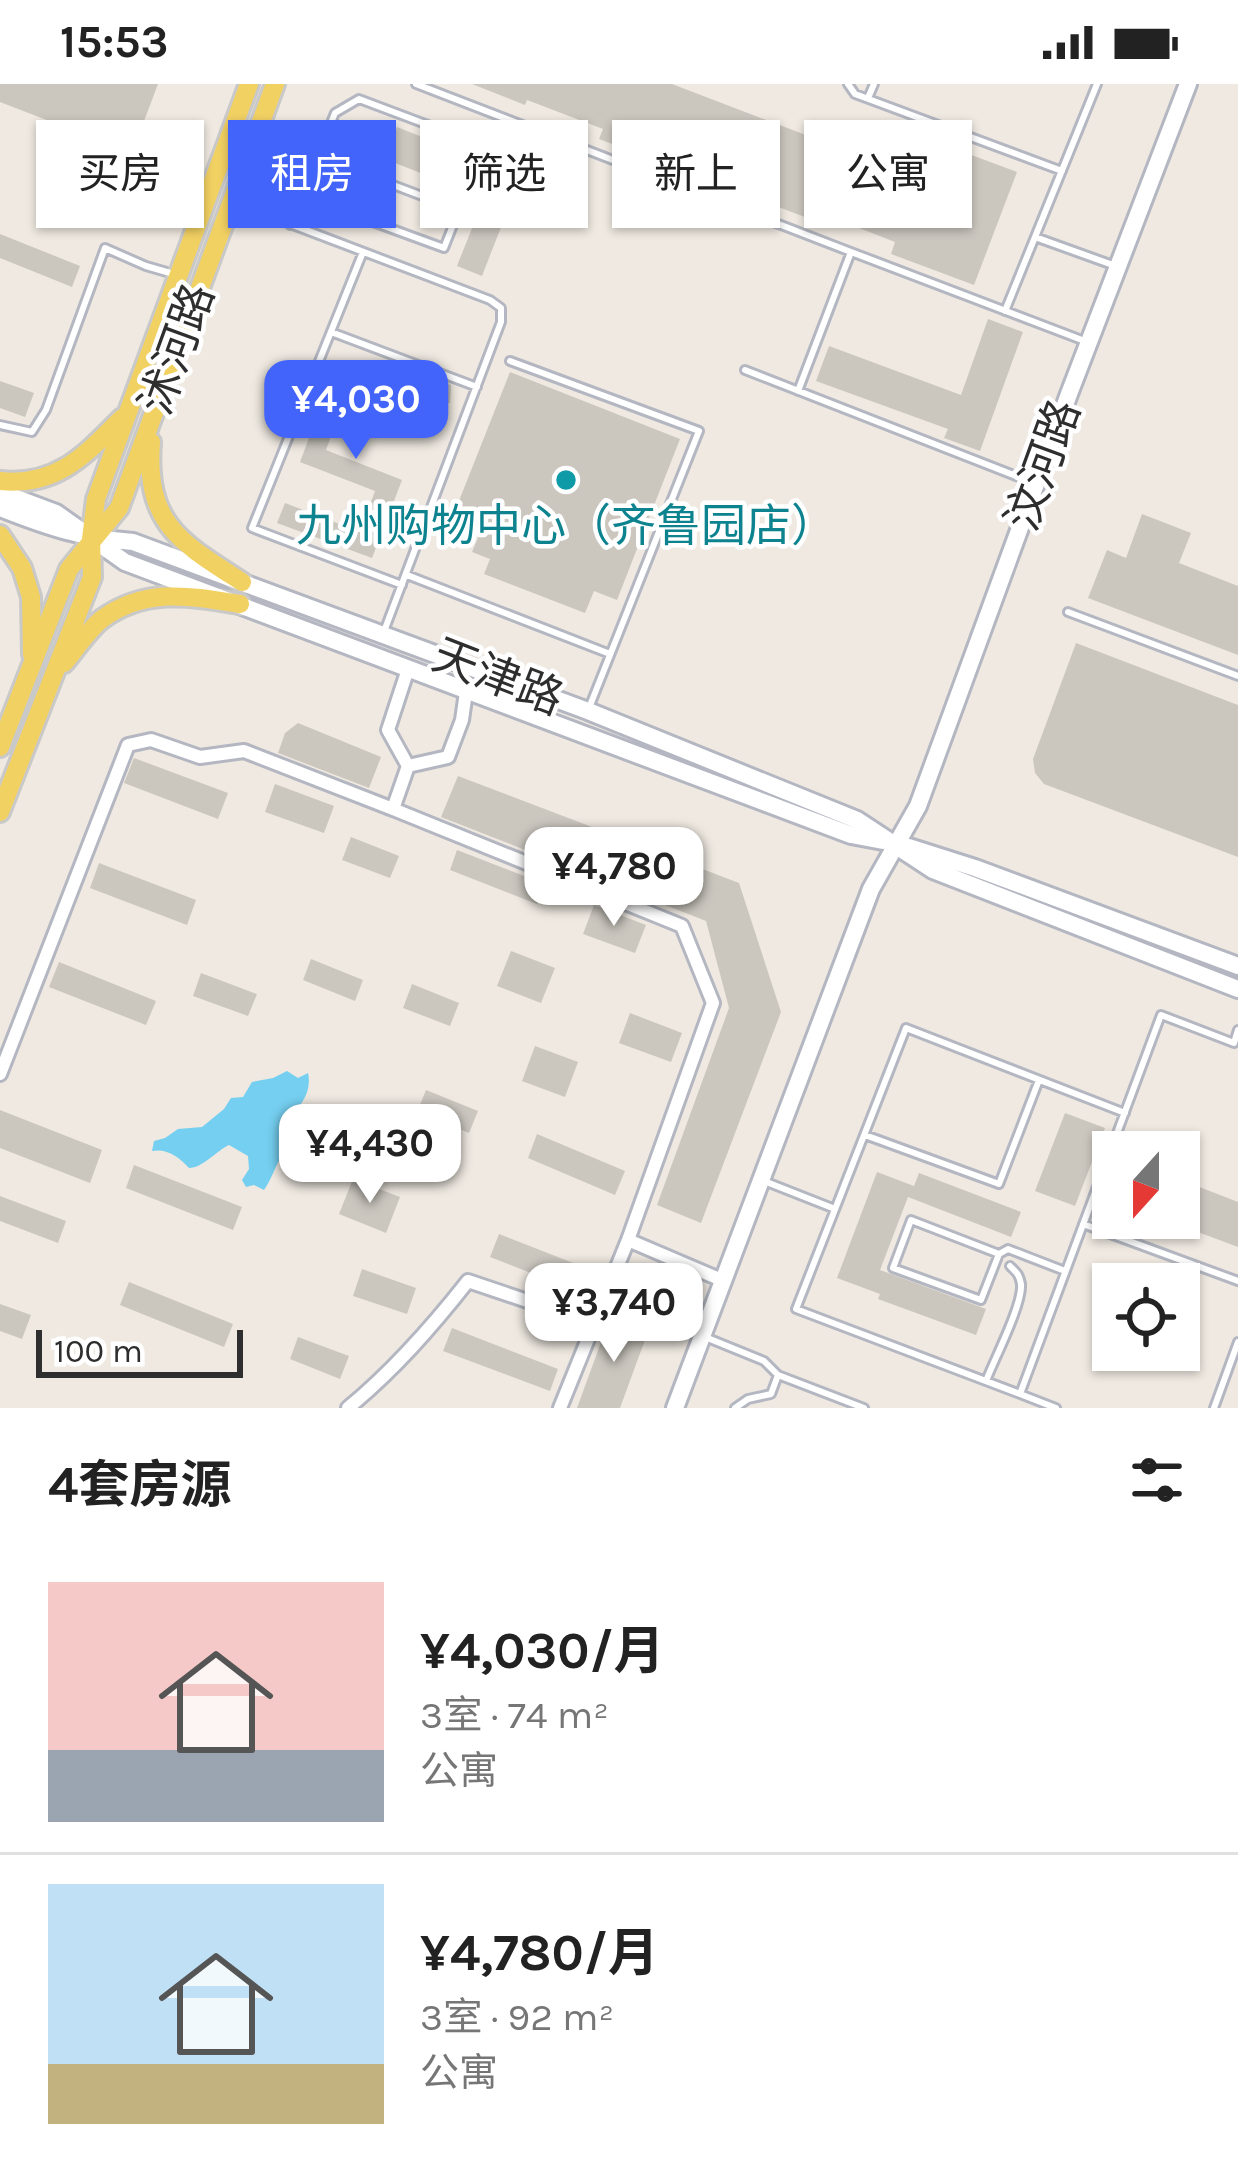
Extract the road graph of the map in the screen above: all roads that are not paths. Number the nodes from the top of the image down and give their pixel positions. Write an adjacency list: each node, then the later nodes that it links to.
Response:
1 (249, 84): 22 (main road, 沭河路)
2 (275, 84): 9 (main road, 沭河路)
3 (416, 84): 11 (lane)
4 (848, 84): 8 (lane)
5 (874, 84): 8 (lane)
6 (1096, 84): 14 (lane)
7 (1184, 84): 21 (street, 汶河路); 56 (street, 汶河路)
8 (868, 98): 14 (lane)
9 (262, 120)
10 (332, 120): 12 (lane)
11 (510, 120)
12 (420, 122)
13 (588, 150): 20 (lane)
14 (1061, 171): 18 (lane)
15 (228, 210): 31 (main road, 沭河路)
16 (364, 219): 16 (lane)
17 (298, 228): 19 (lane)
18 (1035, 237): 21 (lane); 23 (lane)
19 (363, 252): 24 (lane); 28 (lane)
20 (851, 252): 23 (lane); 29 (lane)
21 (1110, 265): 25 (street, 汶河路)
22 (179, 275): 30 (main road, 沭河路); 32 (lane)
23 (1005, 311): 25 (lane)
24 (331, 332): 28 (lane); 41 (lane)
25 (1082, 340): 34 (street, 汶河路)
26 (510, 361): 45 (lane)
27 (745, 370): 29 (lane)
28 (477, 387): 39 (lane)
29 (798, 391): 34 (lane)
30 (129, 410): 33 (main road); 38 (main road, 沭河路)
31 (152, 417): 38 (main road, 沭河路); 40 (main road)
32 (0, 425)
33 (0, 481)
34 (1029, 481): 56 (street, 汶河路)
35 (0, 492): 38 (street, 天津路)
36 (0, 508): 38 (street, 天津路)
37 (0, 535): 46 (main road)
38 (92, 539): 40 (street, 天津路); 42 (street, 天津路); 46 (main road, 沭河路); 48 (main road, 沭河路)
39 (406, 575): 41 (lane); 45 (lane)
40 (242, 582): 44 (street, 天津路)
41 (402, 585): 44 (lane)
42 (240, 604): 47 (street, 天津路); 48 (main road)
43 (1067, 612): 49 (lane)
44 (383, 634): 51 (street, 天津路)
45 (610, 654): 51 (lane)
46 (32, 665): 52 (main road, 沭河路)
47 (408, 668): 50 (street, 天津路); 53 (street)
48 (54, 676): 55 (main road, 沭河路)
49 (1238, 676)
50 (466, 692): 53 (street); 56 (street, 天津路)
51 (587, 711): 56 (street, 天津路)
52 (0, 747)
53 (408, 766): 54 (street)
54 (393, 809): 61 (street); 69 (street)
55 (0, 812)
56 (895, 844): 57 (street, 天津路); 58 (street, 天津路); 66 (street, 汶河路); 73 (street, 汶河路)
57 (1238, 966)
58 (1238, 988)
59 (0, 1024): 61 (street)
60 (1238, 1030): 64 (lane)
61 (16, 1031): 62 (street)
62 (0, 1075)
63 (1039, 1080): 64 (lane); 65 (lane); 65 (lane)
64 (1124, 1113): 68 (lane)
65 (865, 1134): 67 (lane)
66 (769, 1183): 67 (lane); 76 (street, 汶河路)
67 (835, 1209): 79 (lane)
68 (1082, 1224): 72 (lane); 74 (lane)
69 (628, 1240): 73 (street); 75 (street)
70 (999, 1254): 70 (lane); 72 (lane)
71 (1010, 1266): 79 (lane)
72 (1065, 1271): 80 (lane)
73 (724, 1281): 83 (street, 汶河路)
74 (1238, 1281)
75 (592, 1327): 81 (street); 82 (street)
76 (710, 1339): 78 (lane); 83 (street, 汶河路)
77 (1238, 1342): 87 (lane)
78 (778, 1376): 84 (lane); 85 (lane)
79 (986, 1381): 80 (lane)
80 (1020, 1394): 86 (lane)
81 (348, 1408)
82 (560, 1408)
83 (679, 1408)
84 (735, 1408)
85 (864, 1408)
86 (1056, 1408)
87 (1214, 1408)

